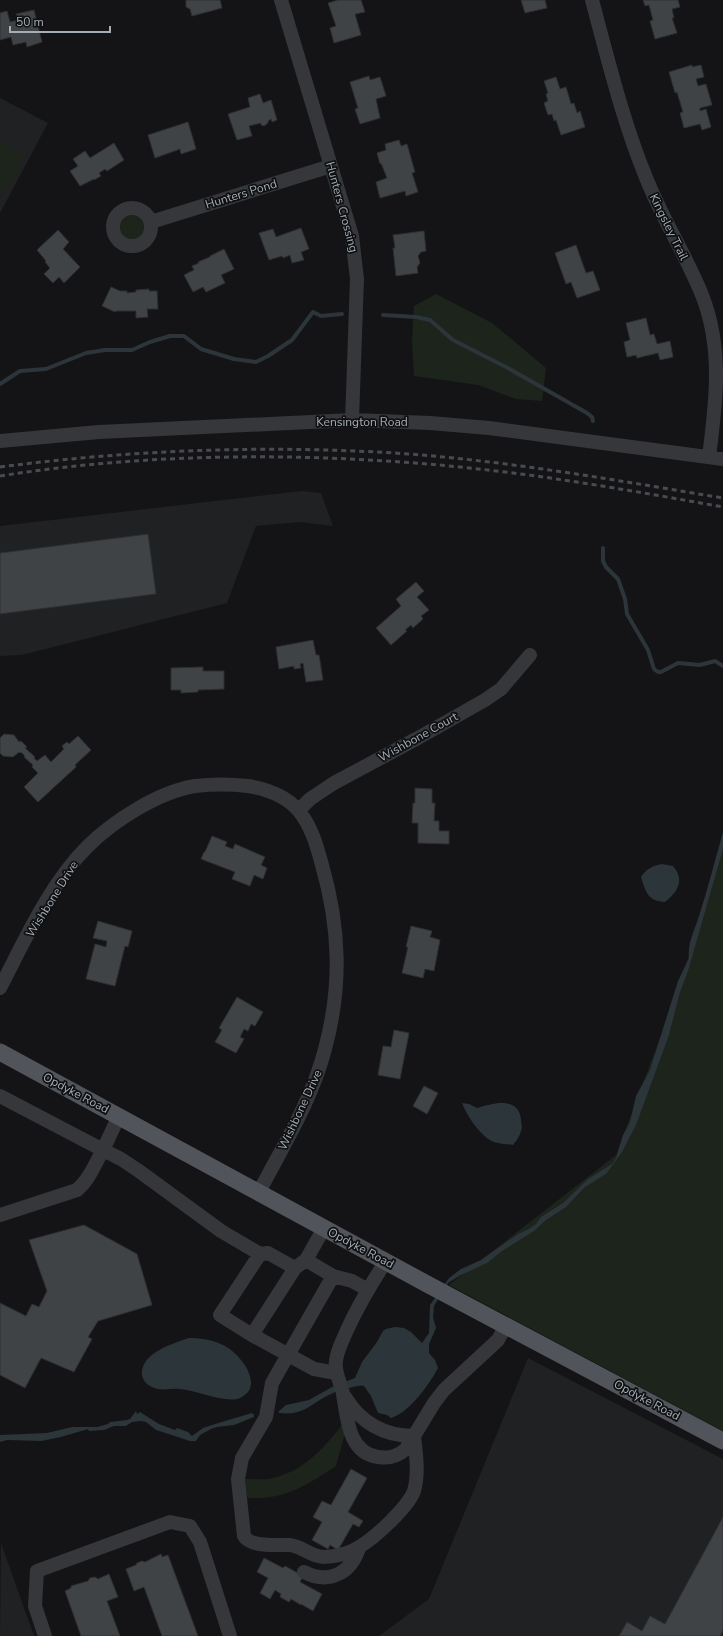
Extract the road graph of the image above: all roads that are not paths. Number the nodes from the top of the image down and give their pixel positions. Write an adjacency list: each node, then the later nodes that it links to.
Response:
1 (281, 0): 3 (street, Hunters Crossing)
2 (592, 0): 7 (street, Kingsley Trail)
3 (331, 166): 4 (street, Hunters Pond); 5 (street, Hunters Crossing)
4 (150, 222)
5 (352, 420): 6 (street, Kensington Road); 7 (street, Kensington Road)
6 (0, 441)
7 (716, 458)
8 (530, 655): 9 (street, Wishbone Court)
9 (298, 810): 10 (street, Wishbone Drive); 15 (street, Wishbone Drive)
10 (0, 988)
11 (0, 1052): 13 (main road, Opdyke Road)
12 (0, 1096): 14 (street)
13 (119, 1116): 14 (street); 15 (main road, Opdyke Road)
14 (102, 1150): 16 (street); 18 (street)
15 (259, 1192): 17 (main road, Opdyke Road)
16 (0, 1215)
17 (324, 1228): 19 (main road, Opdyke Road); 20 (street)
18 (260, 1254): 20 (street); 24 (street)
19 (386, 1261): 22 (street); 23 (main road, Opdyke Road)
20 (300, 1264): 21 (street); 24 (street)
21 (333, 1276): 22 (street); 25 (street)
22 (368, 1290): 26 (street)
23 (506, 1325): 27 (street); 28 (main road, Opdyke Road)
24 (252, 1335): 25 (street)
25 (288, 1355): 26 (street); 29 (street)
26 (340, 1383): 27 (street); 27 (street)
27 (414, 1436): 29 (street)
28 (723, 1441)
29 (358, 1548): 30 (street)
30 (304, 1572)
31 (45, 1636): 32 (street)
32 (230, 1636)

